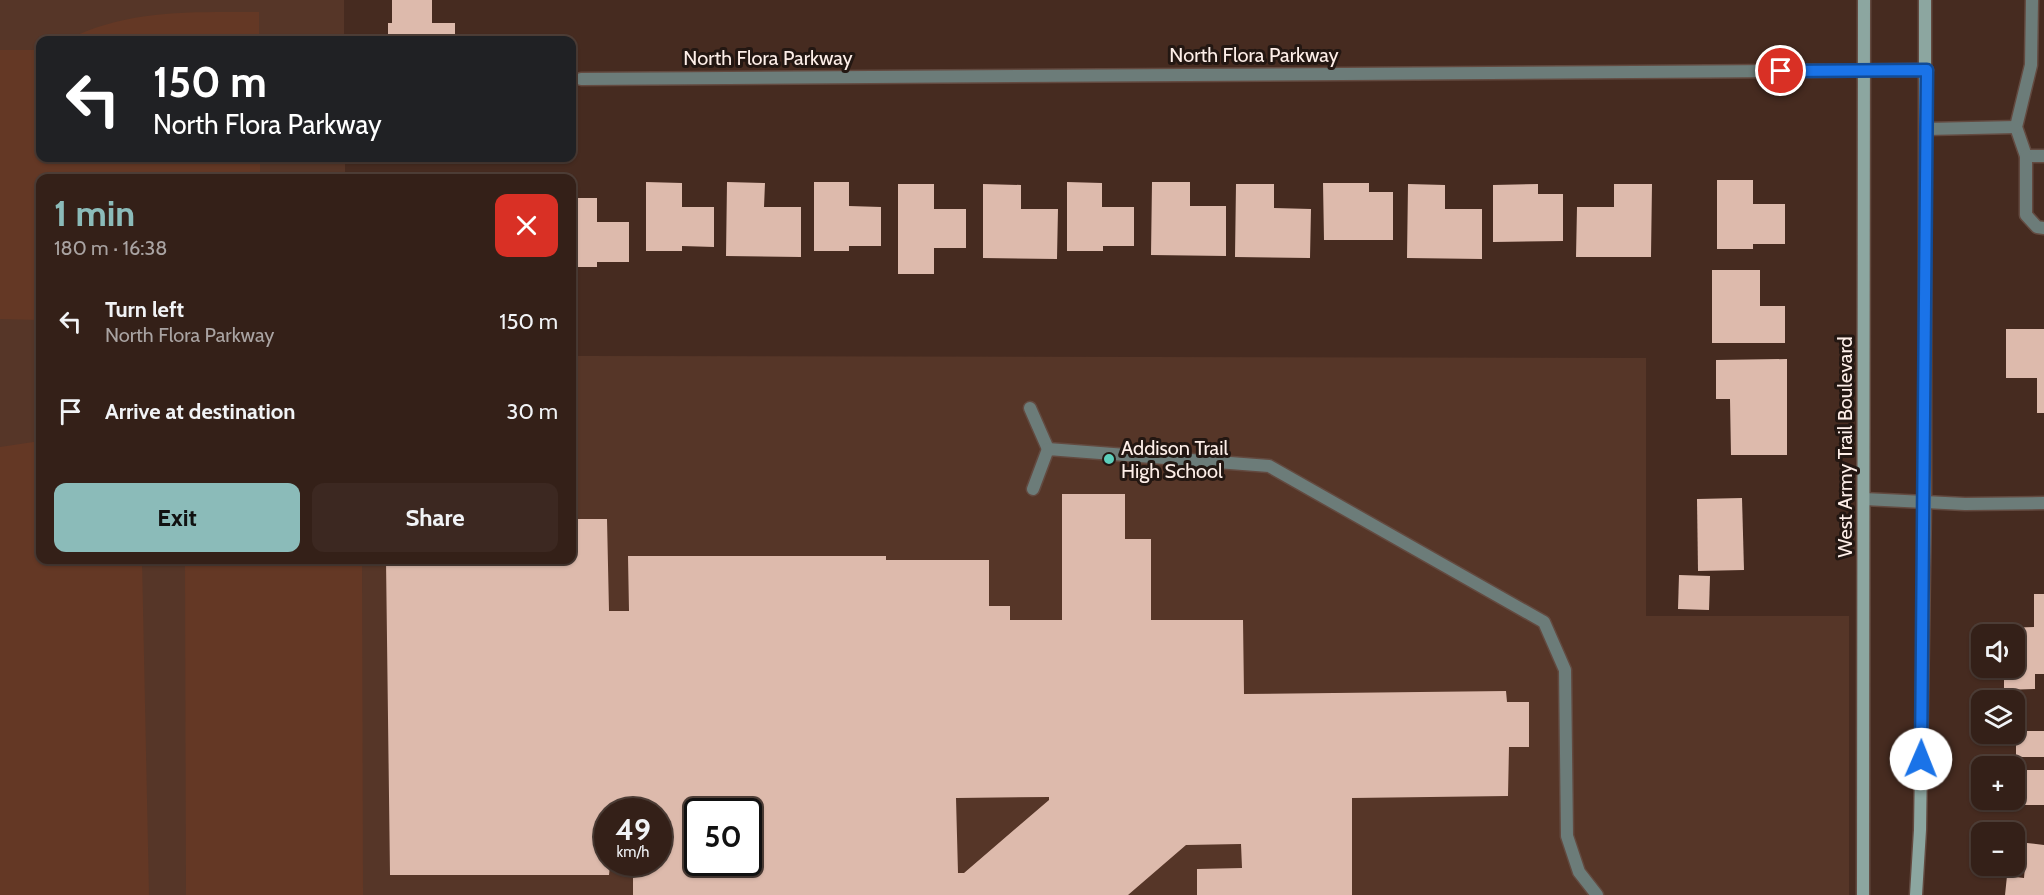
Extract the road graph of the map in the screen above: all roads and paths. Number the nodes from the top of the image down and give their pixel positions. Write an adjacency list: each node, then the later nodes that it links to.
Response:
1 (1864, 0): 4 (main road, West Army Trail Boulevard)
2 (1926, 0): 5 (main road)
3 (2032, 0): 7 (street)
4 (1866, 70): 5 (street, North Flora Parkway); 6 (street, North Flora Parkway); 15 (main road, West Army Trail Boulevard)
5 (1927, 70): 8 (main road)
6 (581, 79)
7 (2016, 127): 8 (street); 9 (street)
8 (1927, 129): 16 (main road)
9 (2026, 156): 10 (street); 11 (street)
10 (2044, 156)
11 (2044, 228)
12 (1030, 408): 13 (street)
13 (1048, 449): 14 (street); 18 (street)
14 (1033, 489)
15 (1864, 499): 16 (street); 19 (main road, West Army Trail Boulevard)
16 (1925, 502): 17 (street); 20 (main road)
17 (2044, 502)
18 (1597, 895)
19 (1863, 895)
20 (1916, 895)

